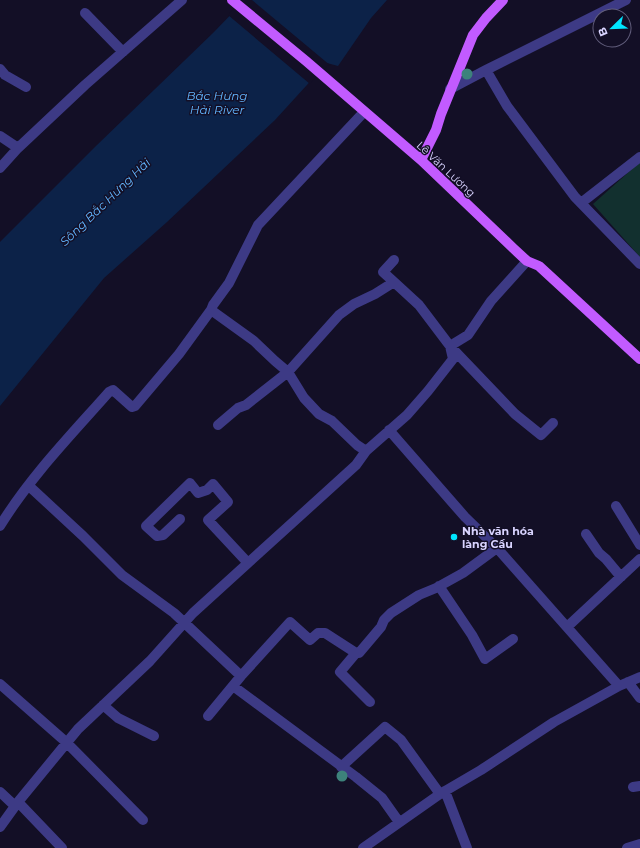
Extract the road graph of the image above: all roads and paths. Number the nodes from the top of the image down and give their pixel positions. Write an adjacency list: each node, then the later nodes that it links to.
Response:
1 (182, 0): 6 (street)
2 (232, 0): 11 (main road, Lê Văn Lương)
3 (503, 0): 10 (main road)
4 (626, 0): 8 (street)
5 (85, 13): 6 (street)
6 (123, 52): 13 (street)
7 (0, 69): 9 (street)
8 (486, 70): 10 (street); 17 (street)
9 (26, 87)
10 (450, 89): 15 (main road)
11 (364, 112): 15 (main road, Lê Văn Lương); 22 (street)
12 (0, 136): 13 (street)
13 (18, 148): 16 (street)
14 (640, 157): 17 (street)
15 (420, 160): 19 (main road, Lê Văn Lương)
16 (0, 168)
17 (581, 203): 20 (street)
18 (394, 260): 21 (street)
19 (527, 261): 23 (street); 24 (main road, Lê Văn Lương)
20 (640, 264)
21 (394, 282): 23 (street); 25 (street)
22 (211, 310): 25 (street); 30 (street)
23 (450, 346): 26 (street); 28 (street)
24 (640, 359)
25 (288, 372): 27 (street); 29 (street)
26 (553, 423)
27 (218, 425)
28 (389, 430): 29 (street); 36 (street)
29 (366, 451): 38 (street)
30 (29, 486): 33 (street); 41 (street)
31 (616, 506): 35 (street)
32 (180, 519): 38 (street)
33 (0, 526)
34 (586, 534): 39 (street)
35 (640, 545)
36 (497, 548): 40 (street); 42 (street)
37 (640, 559): 39 (street)
38 (248, 563): 41 (street)
39 (621, 577): 42 (street)
40 (440, 586): 43 (street); 44 (street)
41 (184, 623): 45 (street); 52 (street)
42 (567, 627): 48 (street)
43 (513, 639)
44 (356, 653): 45 (street); 51 (street)
45 (241, 676): 49 (street)
46 (640, 677): 48 (street)
47 (0, 684): 55 (street)
48 (624, 684): 50 (street); 58 (street)
49 (232, 686): 53 (street); 56 (street)
50 (640, 698)
51 (370, 702)
52 (103, 705): 54 (street); 55 (street)
53 (208, 716)
54 (154, 736)
55 (66, 742): 59 (street); 60 (street)
56 (341, 767): 58 (street); 61 (street)
57 (0, 792): 59 (street)
58 (443, 792): 61 (street); 66 (street)
59 (16, 804): 62 (street); 64 (street)
60 (143, 820)
61 (399, 822): 65 (street)
62 (0, 827)
63 (640, 844): 67 (street)
64 (62, 848)
65 (363, 848)
66 (467, 848)
67 (627, 848)

